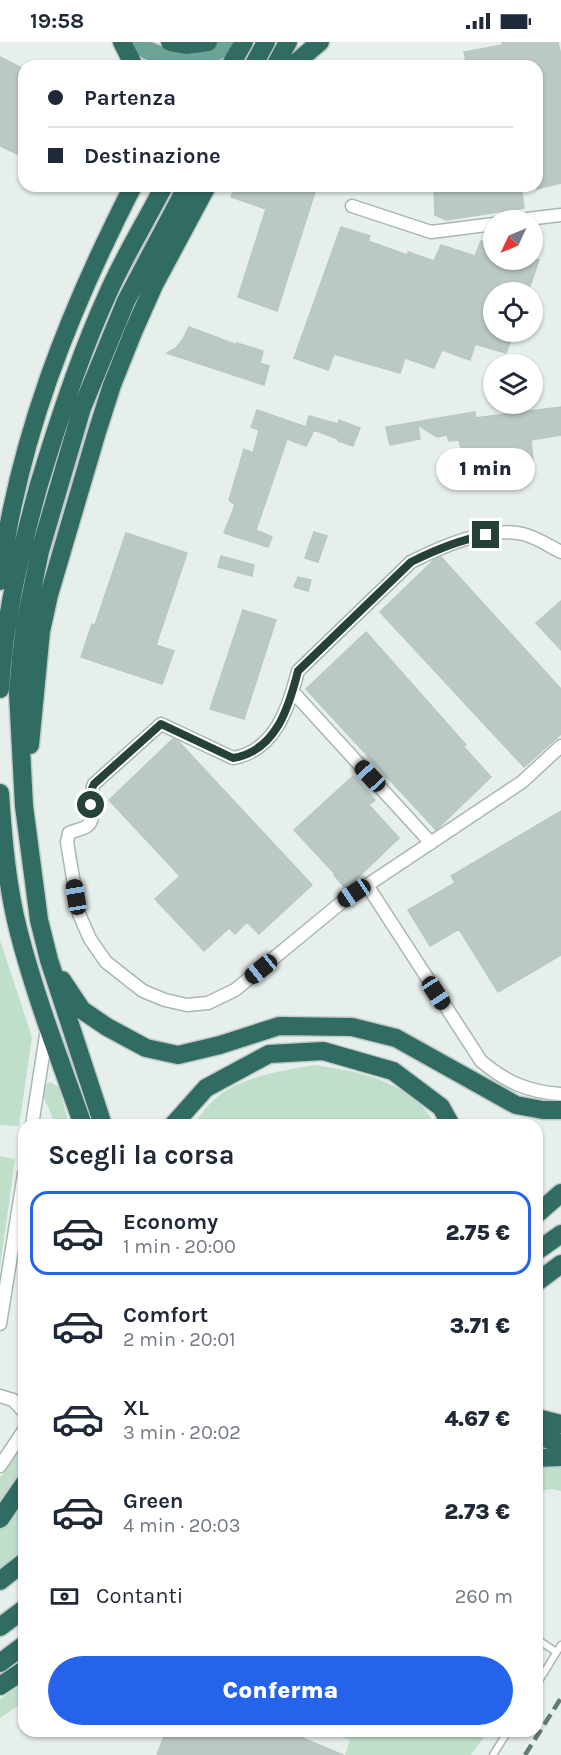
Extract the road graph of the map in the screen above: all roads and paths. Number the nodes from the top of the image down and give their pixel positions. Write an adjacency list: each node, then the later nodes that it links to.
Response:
1 (122, 42): 10 (highway)
2 (134, 42): 5 (main road)
3 (170, 42): 4 (highway)
4 (208, 42)
5 (236, 42)
6 (244, 42): 11 (highway)
7 (266, 42): 12 (highway)
8 (288, 42): 13 (highway)
9 (320, 42): 14 (highway)
10 (131, 60)
11 (234, 60)
12 (256, 60)
13 (278, 60)
14 (299, 60)
15 (130, 192): 24 (highway)
16 (161, 192): 25 (highway)
17 (184, 192): 29 (highway)
18 (204, 192): 29 (highway)
19 (352, 206): 22 (street)
20 (561, 215): 21 (street)
21 (543, 217)
22 (483, 225)
23 (561, 552): 26 (street)
24 (0, 581)
25 (0, 688)
26 (293, 692): 30 (street); 31 (street)
27 (561, 746): 30 (street)
28 (0, 793): 33 (highway)
29 (24, 806): 32 (highway)
30 (431, 843): 31 (street)
31 (367, 885): 34 (street)
32 (49, 960): 35 (highway); 38 (highway)
33 (48, 1025): 36 (street); 37 (highway)
34 (561, 1094)
35 (561, 1110)
36 (33, 1119)
37 (81, 1119)
38 (101, 1119)
39 (178, 1119): 40 (highway)
40 (448, 1119)
41 (561, 1193): 43 (highway)
42 (561, 1198): 44 (highway)
43 (543, 1210)
44 (543, 1211)
45 (18, 1212): 50 (street)
46 (561, 1234): 47 (highway)
47 (543, 1247)
48 (561, 1264): 49 (highway)
49 (543, 1278)
50 (0, 1324)
51 (0, 1396): 52 (street)
52 (18, 1406)
53 (543, 1438): 55 (highway)
54 (18, 1439): 58 (street)
55 (561, 1443)
56 (561, 1457): 57 (highway)
57 (543, 1458)
58 (0, 1466)
59 (18, 1492): 60 (highway)
60 (0, 1518)
61 (18, 1567): 62 (highway)
62 (0, 1581)
63 (18, 1613): 64 (highway)
64 (0, 1627)
65 (543, 1643): 68 (lane)
66 (561, 1645): 68 (lane)
67 (18, 1650): 70 (highway)
68 (556, 1652): 72 (lane)
69 (18, 1656): 70 (highway)
70 (0, 1665)
71 (18, 1674): 73 (highway)
72 (543, 1674)
73 (0, 1686)
74 (504, 1737): 75 (lane)
75 (493, 1755)

